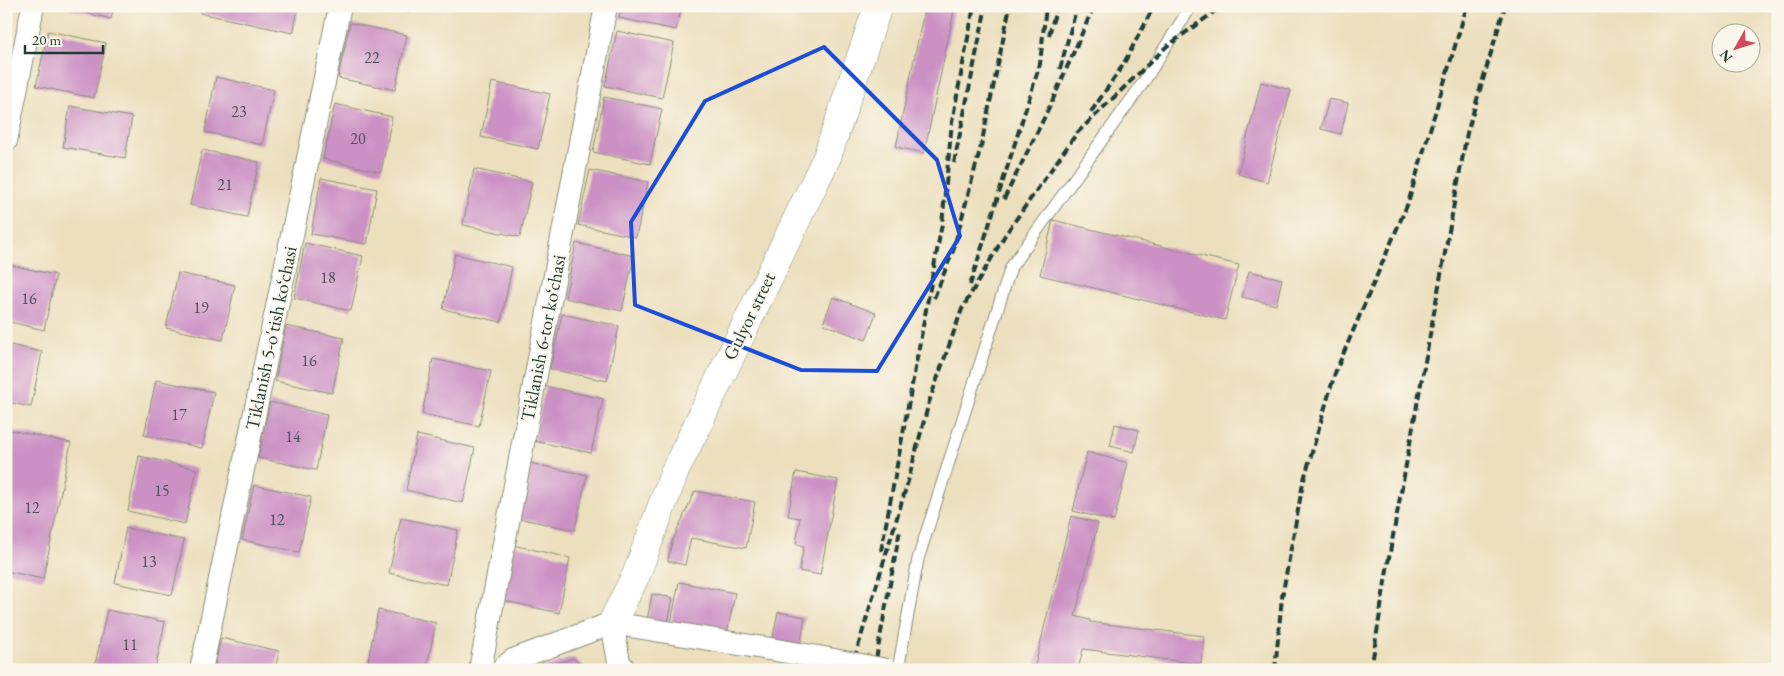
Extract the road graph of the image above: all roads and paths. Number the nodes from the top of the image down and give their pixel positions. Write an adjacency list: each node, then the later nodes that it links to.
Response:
1 (33, 6): 6 (street)
2 (340, 6): 8 (street, Tiklanish 5-o'tish ko‘chasi)
3 (606, 6): 9 (street, Tiklanish 6-tor ko‘chasi)
4 (878, 6): 7 (street, Gulyor street)
5 (1191, 6): 13 (lane)
6 (6, 141)
7 (612, 623): 10 (street); 11 (street); 12 (street, bridge)
8 (202, 670)
9 (480, 670)
10 (501, 670)
11 (625, 670)
12 (887, 670)
13 (898, 670)

